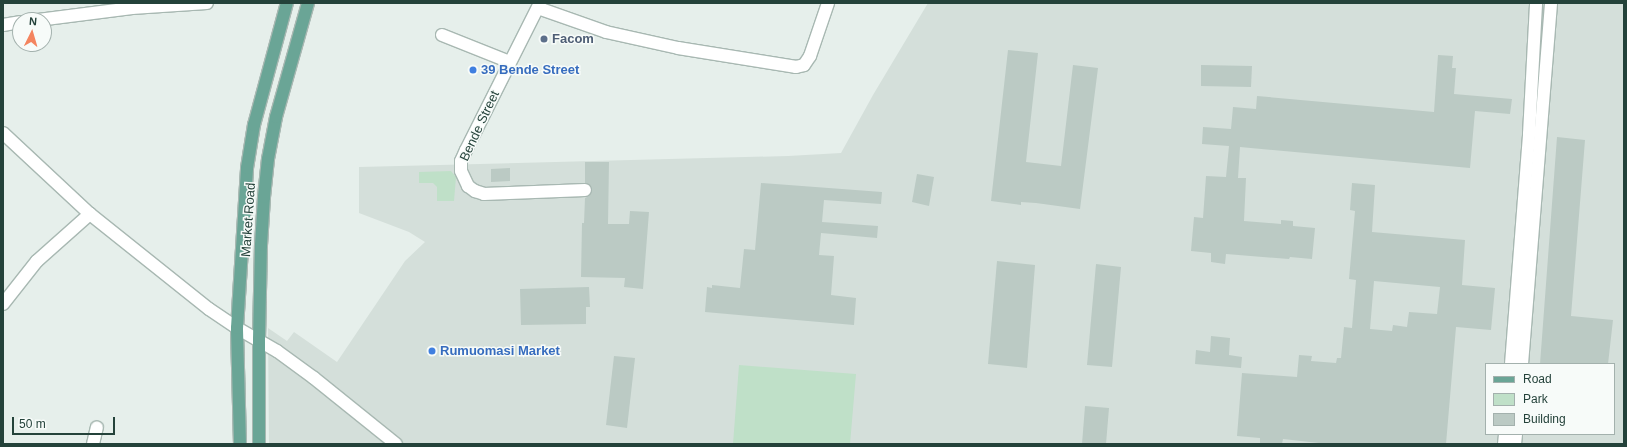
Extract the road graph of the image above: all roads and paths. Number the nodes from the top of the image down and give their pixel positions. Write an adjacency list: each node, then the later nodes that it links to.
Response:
1 (207, 3): 7 (street)
2 (287, 3): 16 (main road, Market Road)
3 (308, 3): 17 (main road, Market Road)
4 (828, 3): 8 (street)
5 (1536, 3): 18 (street)
6 (1551, 3): 19 (street)
7 (131, 5): 9 (street)
8 (539, 6): 11 (street, Bende Street)
9 (52, 18)
10 (442, 35): 11 (street)
11 (510, 62): 13 (street, Bende Street)
12 (3, 133): 14 (street)
13 (585, 190)
14 (90, 214): 15 (street); 16 (street)
15 (3, 304)
16 (236, 328): 17 (street); 22 (main road, Market Road)
17 (259, 339): 23 (main road, Market Road); 24 (street)
18 (1511, 363)
19 (1522, 363)
20 (96, 427): 21 (street)
21 (93, 444)
22 (240, 444)
23 (260, 444)
24 (396, 444)

